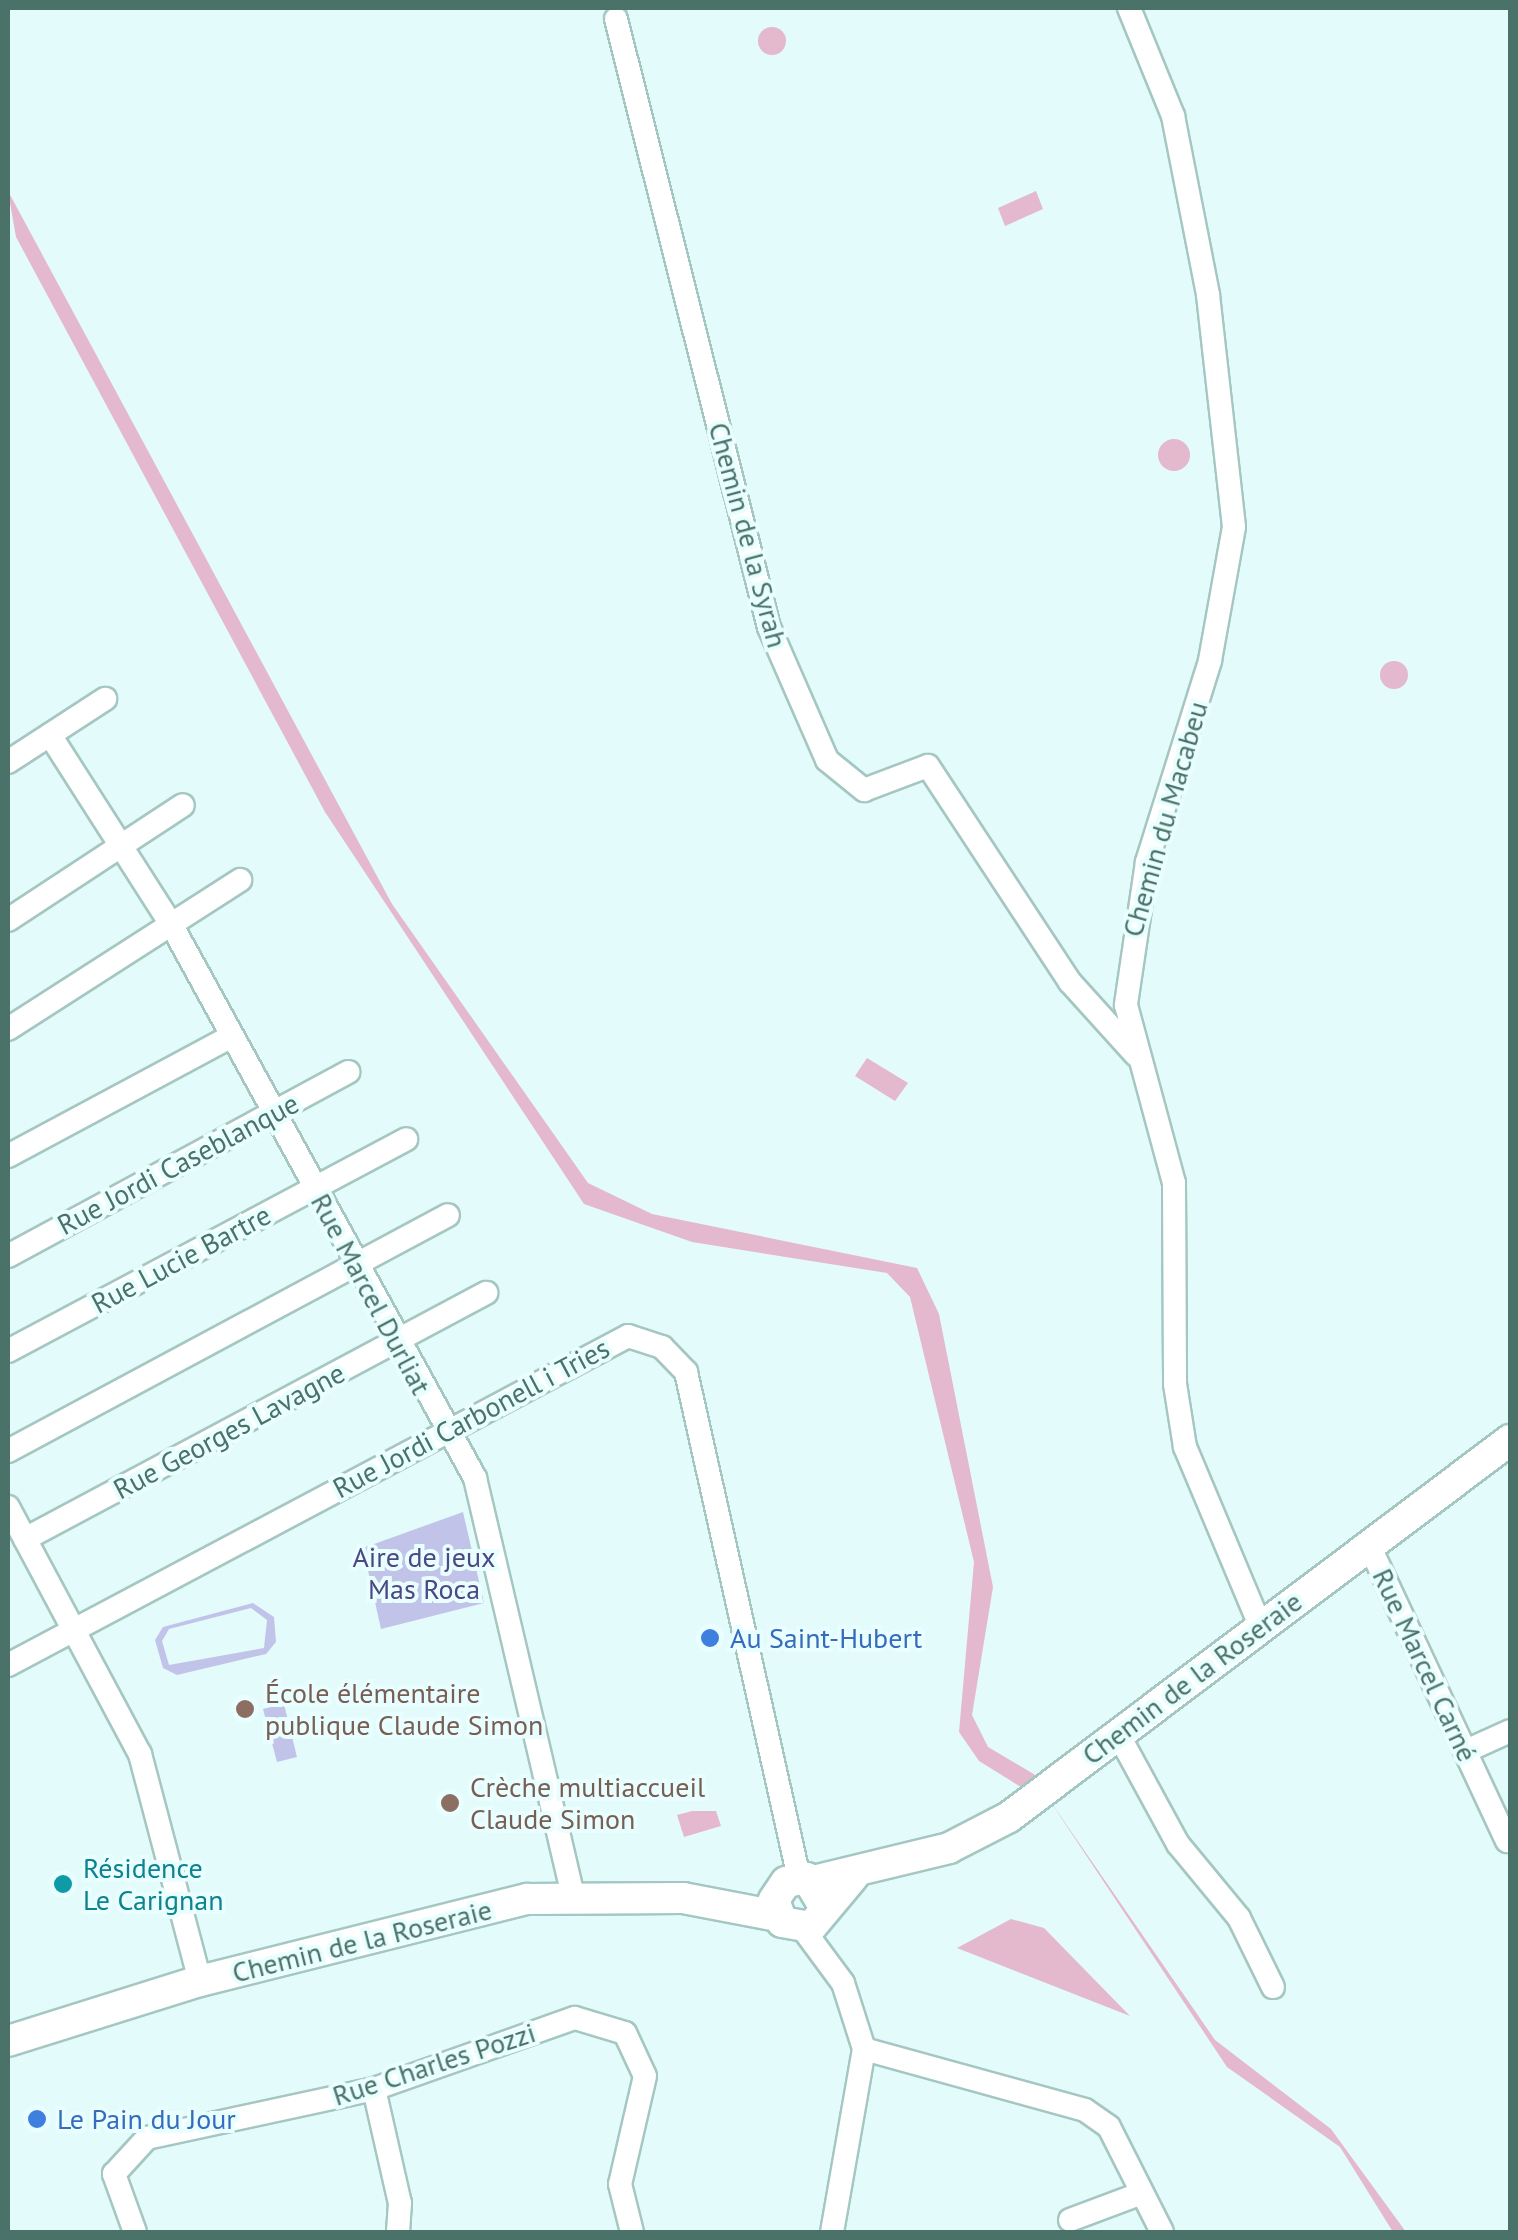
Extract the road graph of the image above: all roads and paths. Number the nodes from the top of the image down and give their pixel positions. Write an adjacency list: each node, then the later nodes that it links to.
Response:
1 (1129, 8): 13 (street, Chemin du Macabeu)
2 (616, 19): 13 (street, Chemin de la Syrah)
3 (105, 699): 4 (street)
4 (50, 735): 5 (street); 7 (street, Rue Marcel Durliat)
5 (8, 762)
6 (183, 805): 7 (street)
7 (122, 846): 9 (street); 10 (street, Rue Marcel Durliat)
8 (240, 880): 10 (street)
9 (8, 920)
10 (171, 924): 11 (street); 12 (street, Rue Marcel Durliat)
11 (8, 1029)
12 (232, 1036): 15 (street, Rue Marcel Durliat); 17 (street)
13 (1136, 1056): 31 (street, Chemin du Macabeu)
14 (349, 1072): 15 (street, Rue Jordi Caseblanque)
15 (274, 1114): 18 (street, Rue Marcel Durliat); 20 (street, Rue Jordi Caseblanque)
16 (406, 1138): 18 (street, Rue Lucie Bartre)
17 (8, 1156)
18 (314, 1188): 21 (street, Rue Marcel Durliat); 24 (street, Rue Lucie Bartre)
19 (448, 1215): 21 (street)
20 (8, 1256)
21 (356, 1266): 23 (street, Rue Marcel Durliat); 27 (street)
22 (486, 1293): 23 (street, Rue Georges Lavagne)
23 (396, 1342): 25 (street, Rue Marcel Durliat); 29 (street, Rue Georges Lavagne)
24 (8, 1351)
25 (444, 1430): 32 (street, Rue Jordi Carbonell i Tries); 38 (street, Rue Marcel Durliat); 39 (street, Rue Jordi Carbonell i Tries)
26 (1510, 1440): 30 (street, Chemin de la Roseraie)
27 (8, 1451)
28 (8, 1507): 29 (street)
29 (25, 1539): 32 (street)
30 (1368, 1543): 31 (street, Chemin de la Roseraie); 36 (street, Rue Marcel Carné)
31 (1260, 1625): 35 (street, Chemin de la Roseraie)
32 (74, 1630): 33 (street, Rue Jordi Carbonell i Tries); 40 (street)
33 (8, 1665)
34 (1510, 1731): 36 (street)
35 (1118, 1734): 39 (street, Chemin de la Roseraie); 41 (street)
36 (1466, 1752): 37 (street, Rue Marcel Carné)
37 (1507, 1841)
38 (574, 1900): 39 (street, Chemin de la Roseraie); 40 (street, Chemin de la Roseraie)
39 (803, 1903): 43 (street)
40 (200, 1981): 42 (street, Chemin de la Roseraie)
41 (1273, 1987)
42 (8, 2041)
43 (864, 2049): 45 (street); 50 (street)
44 (374, 2089): 47 (street, Rue Charles Pozzi); 48 (street); 49 (street, Rue Charles Pozzi)
45 (1137, 2195): 46 (street); 51 (street)
46 (1070, 2220)
47 (136, 2232)
48 (398, 2232)
49 (632, 2232)
50 (832, 2232)
51 (1162, 2232)

